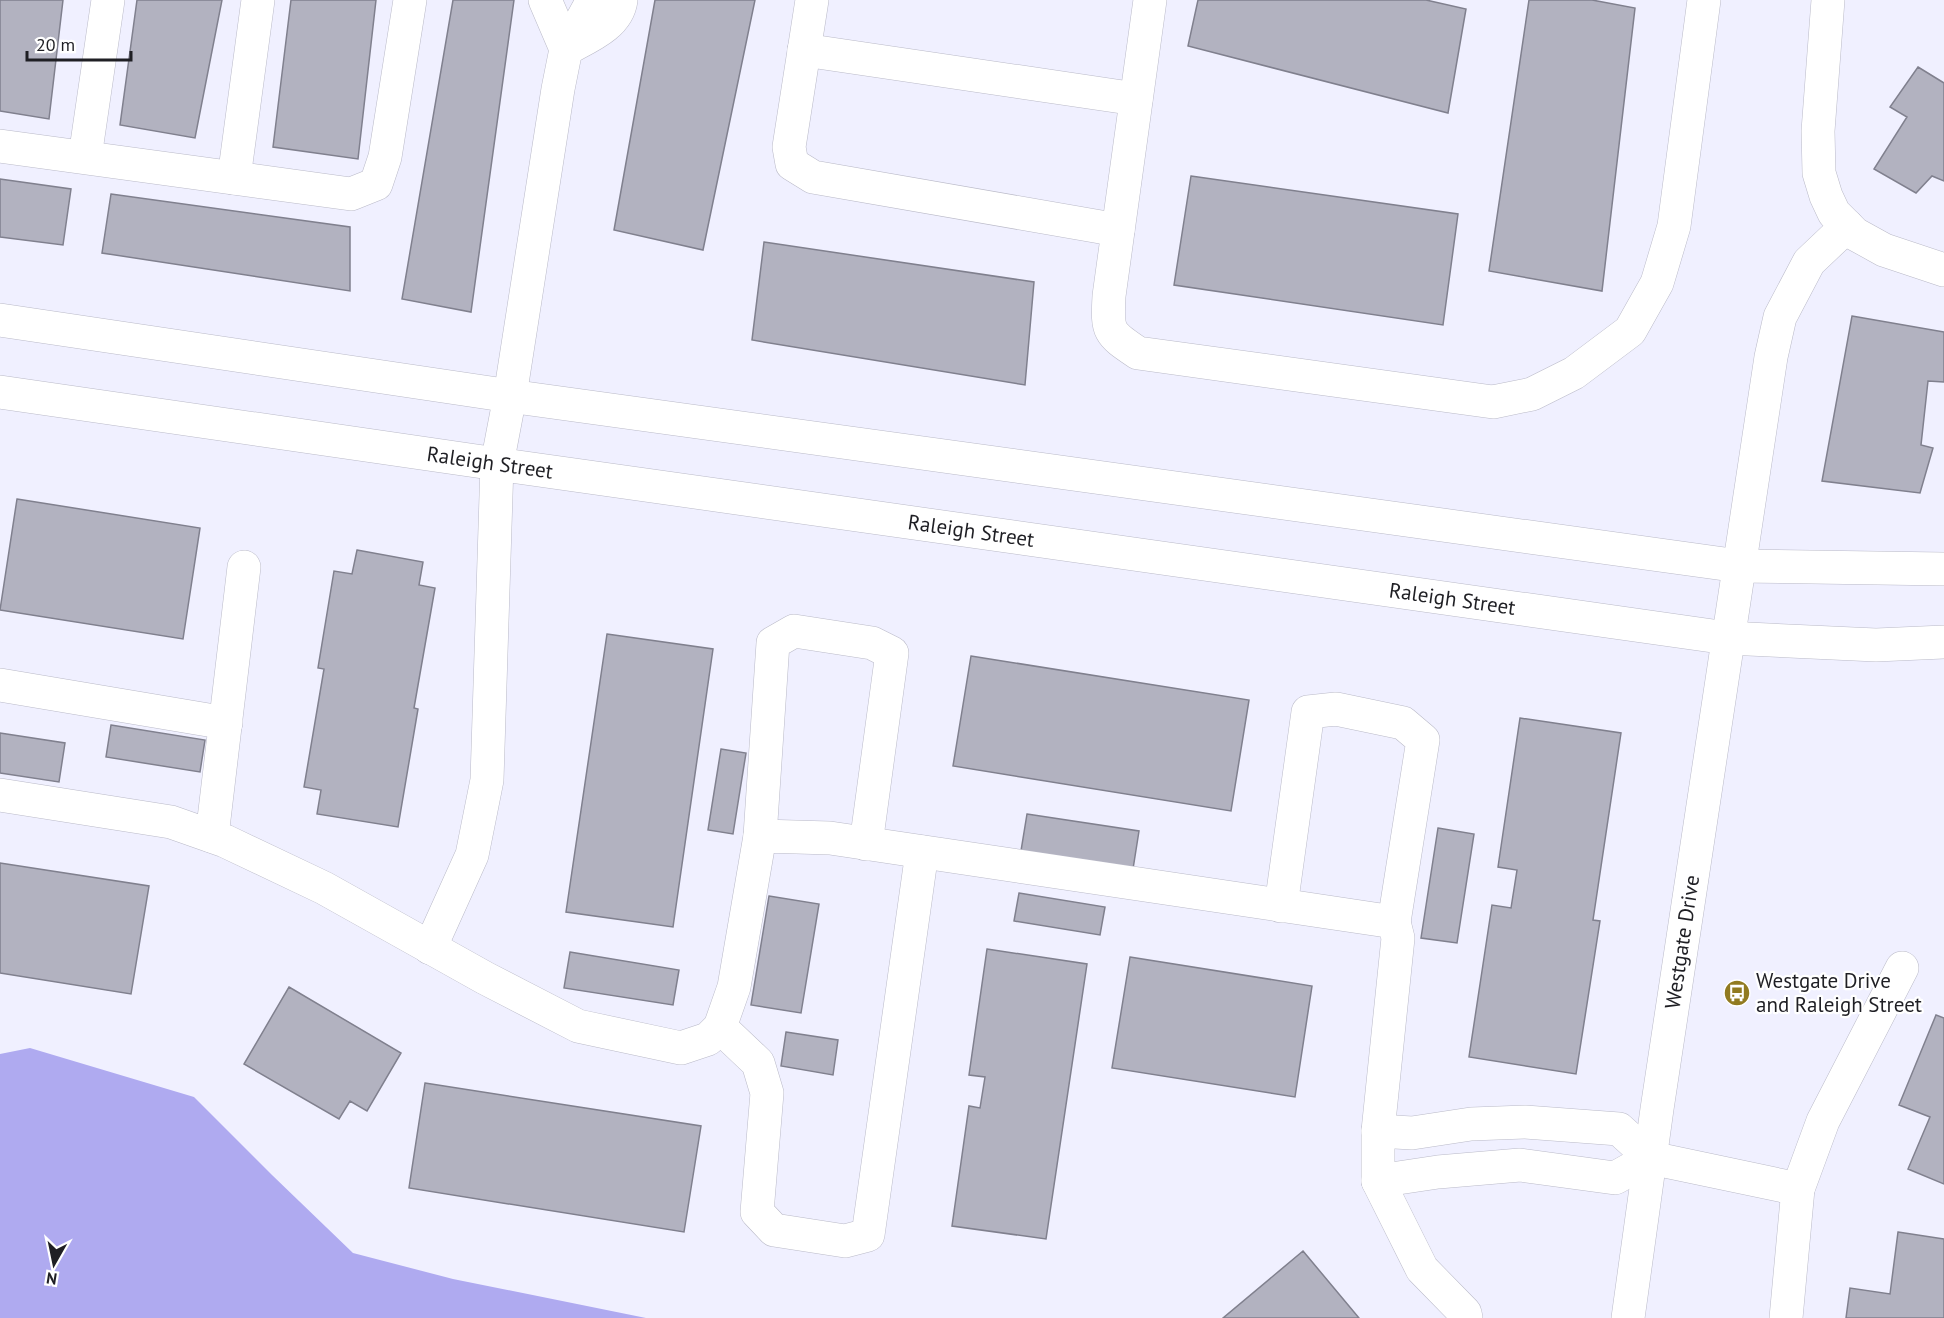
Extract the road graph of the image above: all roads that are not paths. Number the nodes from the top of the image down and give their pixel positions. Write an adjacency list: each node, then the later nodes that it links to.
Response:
1 (108, 0): 15 (street)
2 (258, 0): 16 (street)
3 (410, 0): 16 (street)
4 (545, 0): 11 (street)
5 (593, 0): 11 (street)
6 (621, 0): 11 (street)
7 (812, 0): 12 (street)
8 (1150, 0): 13 (street)
9 (1704, 0): 18 (street)
10 (1828, 0): 17 (street)
11 (566, 49): 22 (street)
12 (804, 50): 13 (street); 18 (street)
13 (1136, 99): 18 (street)
14 (0, 146): 15 (street)
15 (85, 158): 16 (street)
16 (234, 178)
17 (1847, 226): 19 (street); 24 (street, Westgate Drive)
18 (1118, 230)
19 (1944, 270)
20 (0, 320): 22 (street)
21 (0, 392): 23 (street, Raleigh Street)
22 (510, 396): 23 (street); 24 (street)
23 (496, 464): 27 (street, Raleigh Street); 38 (street)
24 (1739, 566): 26 (street); 27 (street, Westgate Drive)
25 (244, 567): 30 (street)
26 (1944, 569)
27 (1727, 638): 28 (street, Raleigh Street); 42 (street, Westgate Drive)
28 (1944, 642)
29 (0, 685): 30 (street)
30 (226, 723): 32 (street)
31 (0, 795): 32 (street)
32 (212, 836): 38 (street)
33 (760, 836): 34 (street); 34 (street); 40 (street)
34 (866, 844): 35 (street)
35 (922, 852): 36 (street); 40 (street)
36 (1281, 906): 37 (street); 37 (street)
37 (1394, 922): 41 (street)
38 (430, 948): 40 (street)
39 (1902, 968): 44 (street)
40 (720, 1027)
41 (1378, 1131): 42 (street); 43 (street)
42 (1651, 1158): 43 (street); 44 (street); 46 (street, Westgate Drive)
43 (1378, 1181): 45 (street)
44 (1798, 1189): 47 (street)
45 (1466, 1318)
46 (1628, 1318)
47 (1786, 1318)

